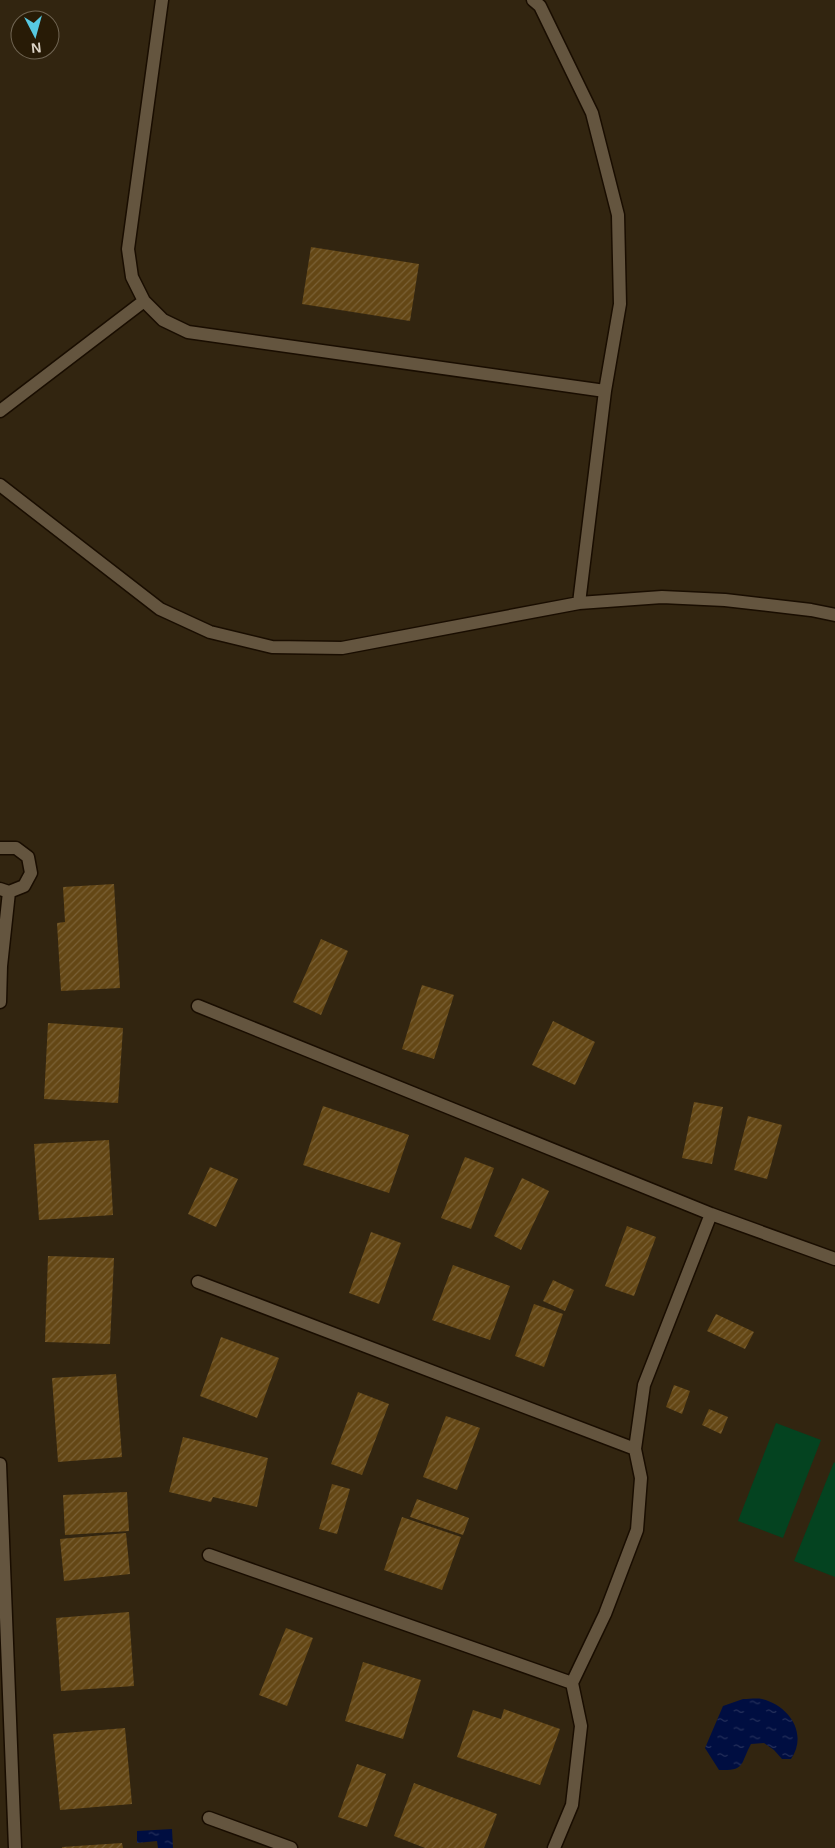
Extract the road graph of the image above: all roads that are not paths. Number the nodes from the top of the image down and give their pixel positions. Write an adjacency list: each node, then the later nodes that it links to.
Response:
1 (162, 0): 3 (street)
2 (540, 2): 4 (street)
3 (144, 301): 4 (street); 5 (street)
4 (605, 391): 7 (street)
5 (0, 411)
6 (0, 485): 7 (street)
7 (579, 603): 8 (street)
8 (835, 615)
9 (0, 848): 10 (street)
10 (5, 891): 11 (street)
11 (2, 935): 12 (street)
12 (1, 966): 13 (street)
13 (0, 1002)
14 (198, 1006): 15 (street)
15 (711, 1214): 16 (street); 18 (street)
16 (835, 1259)
17 (198, 1282): 18 (street)
18 (635, 1449): 21 (street)
19 (0, 1464): 23 (street)
20 (209, 1555): 21 (street)
21 (572, 1683): 25 (street)
22 (209, 1818): 24 (street)
23 (15, 1848)
24 (291, 1848)
25 (554, 1848)

